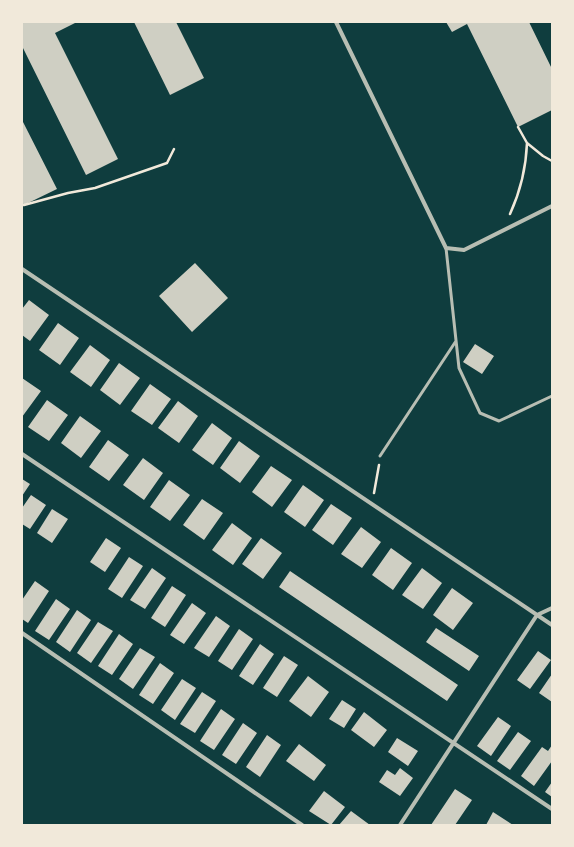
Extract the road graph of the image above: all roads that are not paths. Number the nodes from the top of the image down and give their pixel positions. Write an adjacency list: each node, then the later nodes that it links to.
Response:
1 (336, 22): 3 (street)
2 (552, 206): 3 (street)
3 (446, 248): 5 (lane)
4 (23, 272): 10 (street)
5 (456, 341): 6 (lane); 8 (lane)
6 (552, 396)
7 (22, 454): 13 (street)
8 (380, 456)
9 (552, 608): 10 (street)
10 (537, 616): 11 (street); 13 (street)
11 (552, 626)
12 (22, 633): 15 (street)
13 (454, 743): 14 (street); 16 (street)
14 (552, 809)
15 (302, 825)
16 (400, 825)

